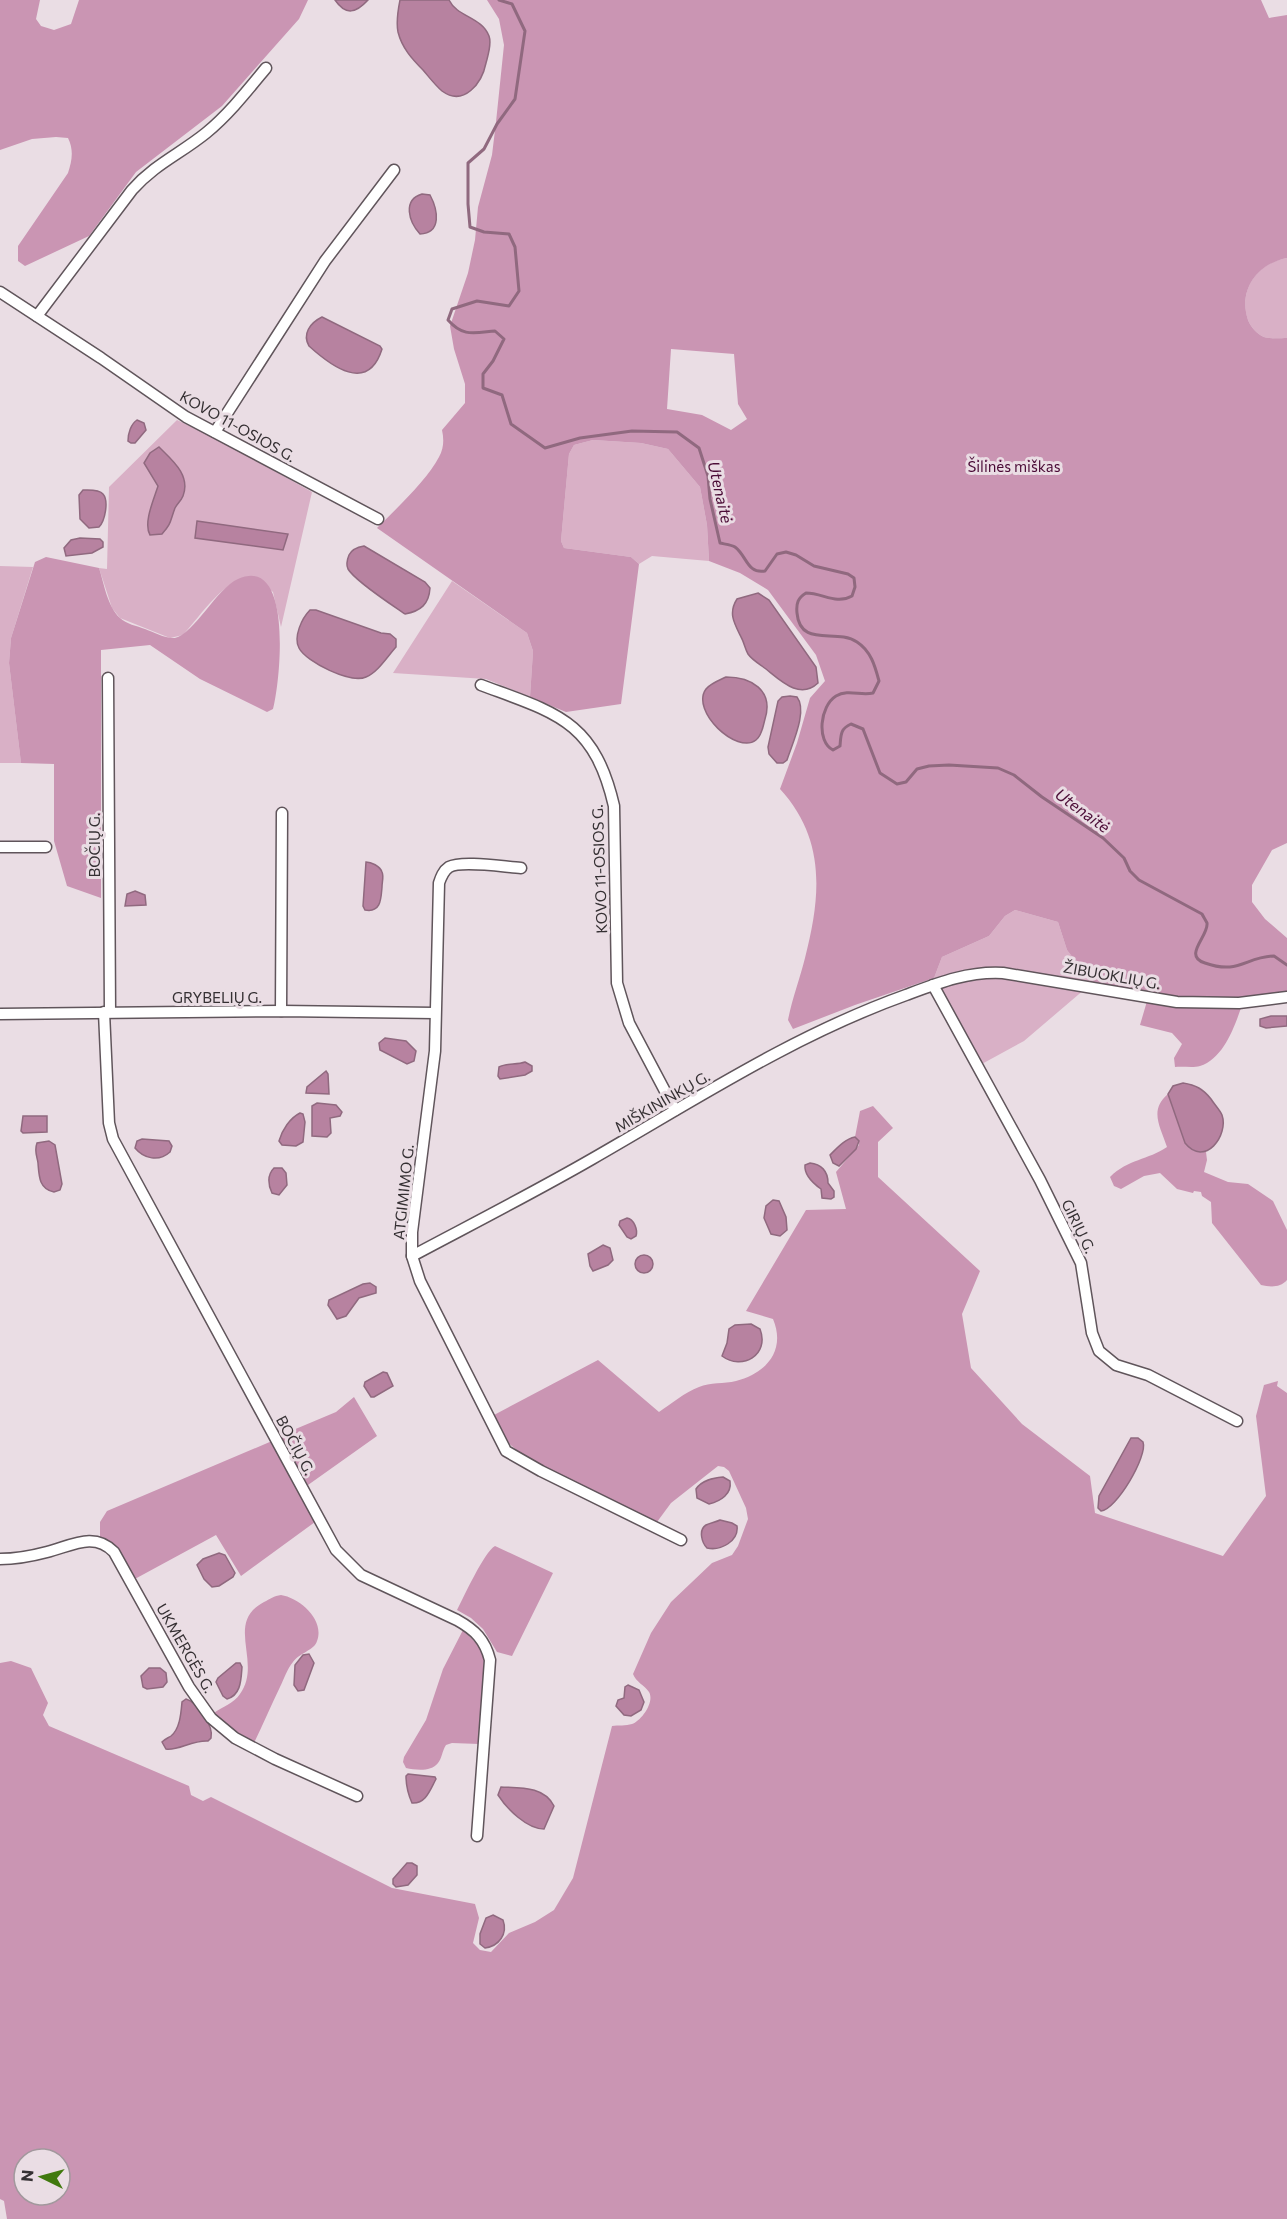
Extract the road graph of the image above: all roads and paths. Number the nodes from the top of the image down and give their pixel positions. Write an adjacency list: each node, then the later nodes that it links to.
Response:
1 (266, 68): 4 (street)
2 (394, 170): 5 (street)
3 (0, 292): 4 (street, KOVO 11-OSIOS G.)
4 (37, 316): 5 (street, KOVO 11-OSIOS G.)
5 (215, 432): 6 (street, KOVO 11-OSIOS G.)
6 (378, 519)
7 (108, 678): 16 (street, BOČIŲ G.)
8 (481, 685): 19 (street, KOVO 11-OSIOS G.)
9 (282, 813): 15 (street)
10 (0, 847): 11 (street)
11 (46, 847)
12 (521, 868): 17 (street, ATGIMIMO G.)
13 (933, 985): 14 (street, ŽIBUOKLIŲ G.); 19 (street, MIŠKININKŲ G.); 21 (street, GIRIŲ G.)
14 (1287, 997)
15 (281, 1011): 16 (street, GRYBELIŲ G.); 17 (street, GRYBELIŲ G.)
16 (107, 1012): 18 (street, GRYBELIŲ G.); 25 (street, BOČIŲ G.)
17 (435, 1013): 20 (street, ATGIMIMO G.)
18 (0, 1014)
19 (675, 1110): 20 (street, MIŠKININKŲ G.)
20 (412, 1256): 22 (street, ATGIMIMO G.)
21 (1238, 1421)
22 (681, 1540)
23 (0, 1559): 24 (street, UKMERGĖS G.)
24 (357, 1796)
25 (477, 1836)

